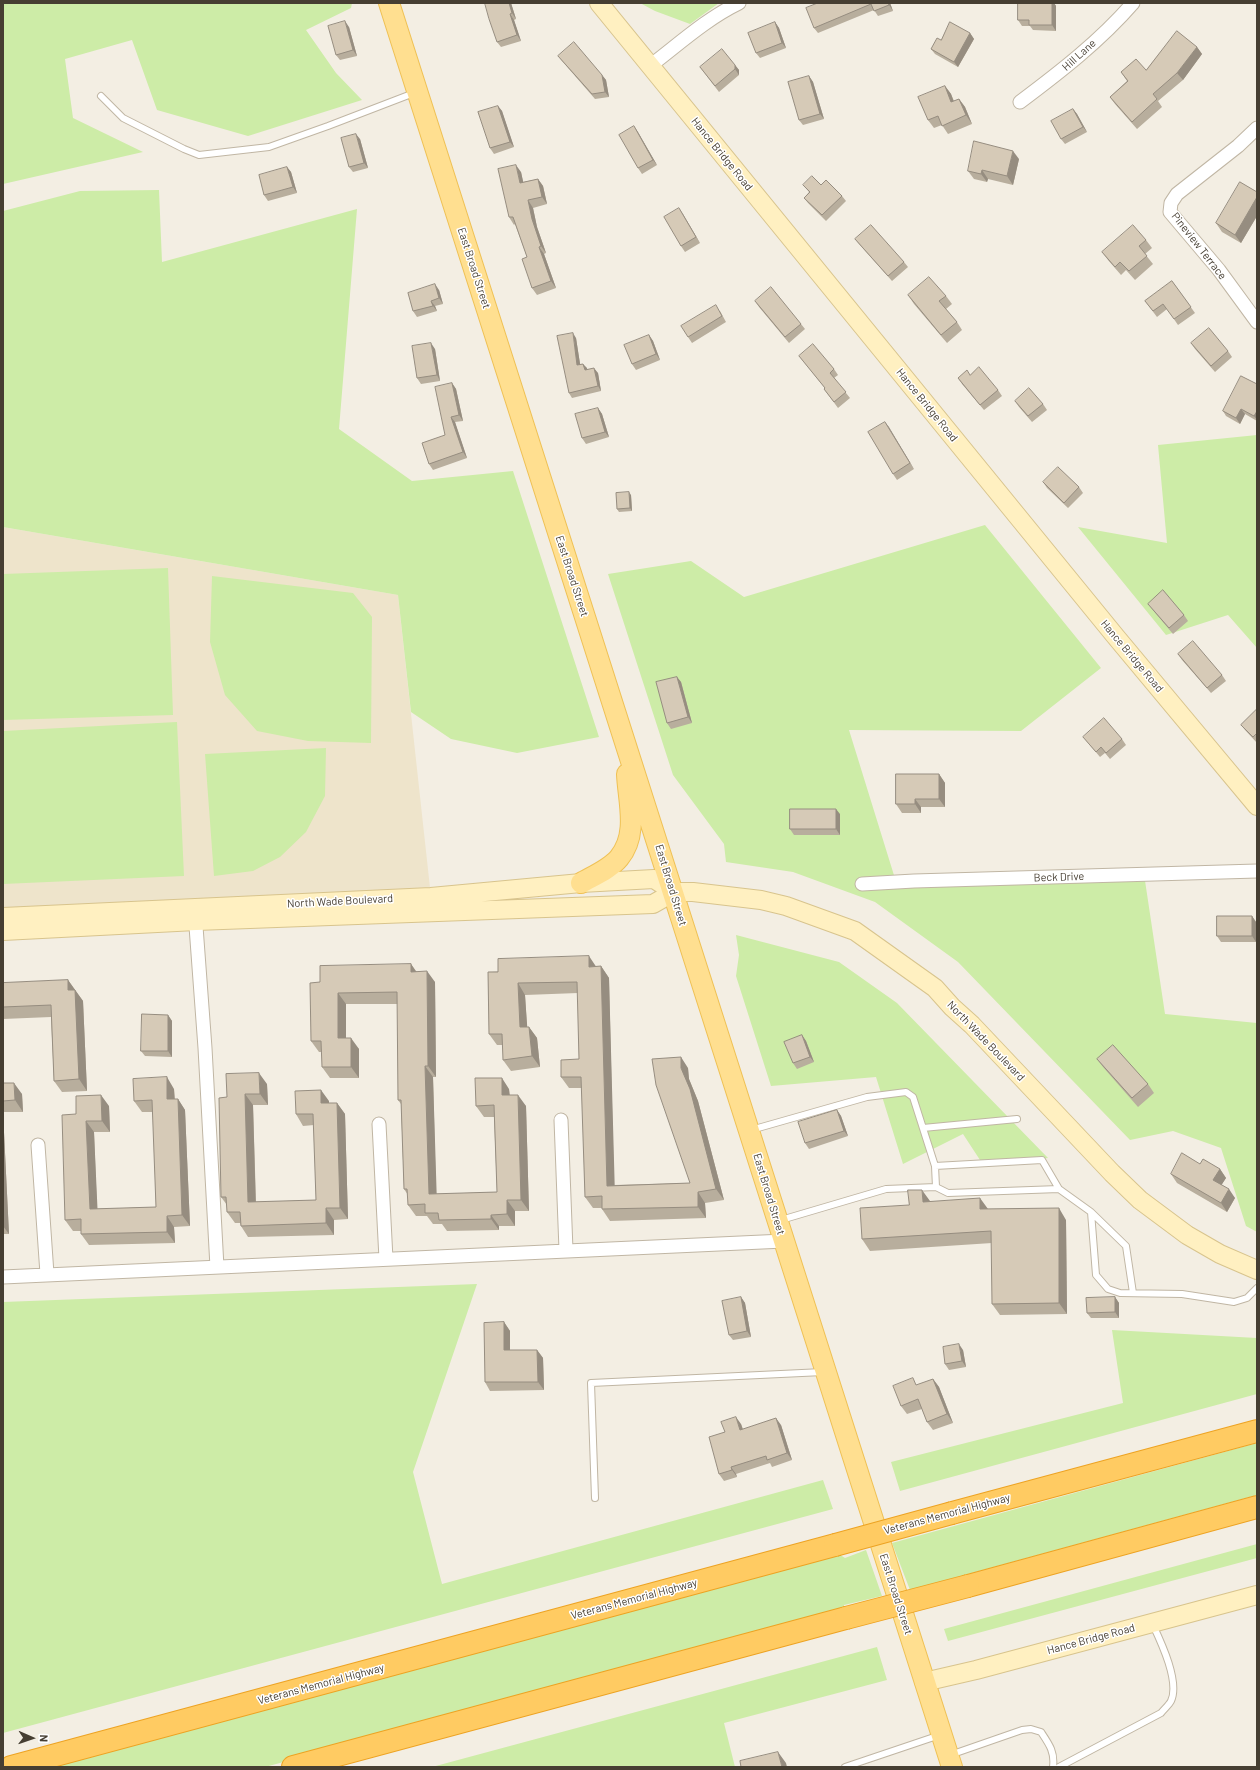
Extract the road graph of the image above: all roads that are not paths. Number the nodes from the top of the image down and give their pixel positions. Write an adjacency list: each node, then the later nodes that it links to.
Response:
1 (389, 3): 6 (main road, East Broad Street)
2 (599, 3): 5 (main road, Hance Bridge Road)
3 (739, 3): 5 (street)
4 (1133, 3): 8 (street, Hill Lane)
5 (650, 66): 12 (main road, Hance Bridge Road)
6 (418, 91): 7 (lane); 11 (main road, East Broad Street)
7 (101, 96)
8 (1020, 102)
9 (1257, 128): 10 (street, Pineview Terrace)
10 (1257, 322)
11 (627, 746): 14 (main road); 16 (main road, East Broad Street)
12 (1257, 806)
13 (1257, 871): 15 (street, Beck Drive)
14 (580, 883): 16 (main road, North Wade Boulevard); 17 (main road, North Wade Boulevard)
15 (862, 884)
16 (674, 892): 17 (main road, North Wade Boulevard); 24 (main road, East Broad Street); 35 (main road, North Wade Boulevard)
17 (195, 914): 18 (main road, North Wade Boulevard); 19 (main road, North Wade Boulevard); 34 (street)
18 (3, 917)
19 (3, 931)
20 (1017, 1119): 23 (lane)
21 (561, 1120): 32 (street)
22 (379, 1124): 33 (street)
23 (923, 1128): 24 (lane); 26 (lane)
24 (749, 1130): 30 (main road, East Broad Street)
25 (38, 1145): 36 (street)
26 (935, 1166): 27 (lane); 28 (lane)
27 (936, 1187): 28 (lane); 30 (lane)
28 (1059, 1189): 29 (lane)
29 (1091, 1212): 39 (lane); 39 (lane)
30 (778, 1221): 31 (main road, East Broad Street)
31 (784, 1241): 32 (street); 40 (main road, East Broad Street)
32 (566, 1250): 33 (street)
33 (386, 1259): 34 (street)
34 (217, 1267): 36 (street)
35 (1257, 1270)
36 (47, 1274): 37 (street)
37 (3, 1276)
38 (1257, 1288): 39 (lane)
39 (1133, 1293)
40 (825, 1372): 42 (lane); 46 (main road, East Broad Street)
41 (1257, 1431): 49 (highway, Veterans Memorial Highway, bridge)
42 (595, 1498)
43 (1257, 1507): 50 (highway, bridge)
44 (1257, 1595): 45 (main road, Hance Bridge Road)
45 (1152, 1623): 46 (main road, Hance Bridge Road); 53 (lane)
46 (924, 1682): 47 (main road, East Broad Street)
47 (942, 1735): 48 (main road, East Broad Street); 51 (lane)
48 (950, 1761): 52 (lane)
49 (11, 1767)
50 (293, 1767)
51 (845, 1767)
52 (1053, 1767)
53 (1060, 1767)

